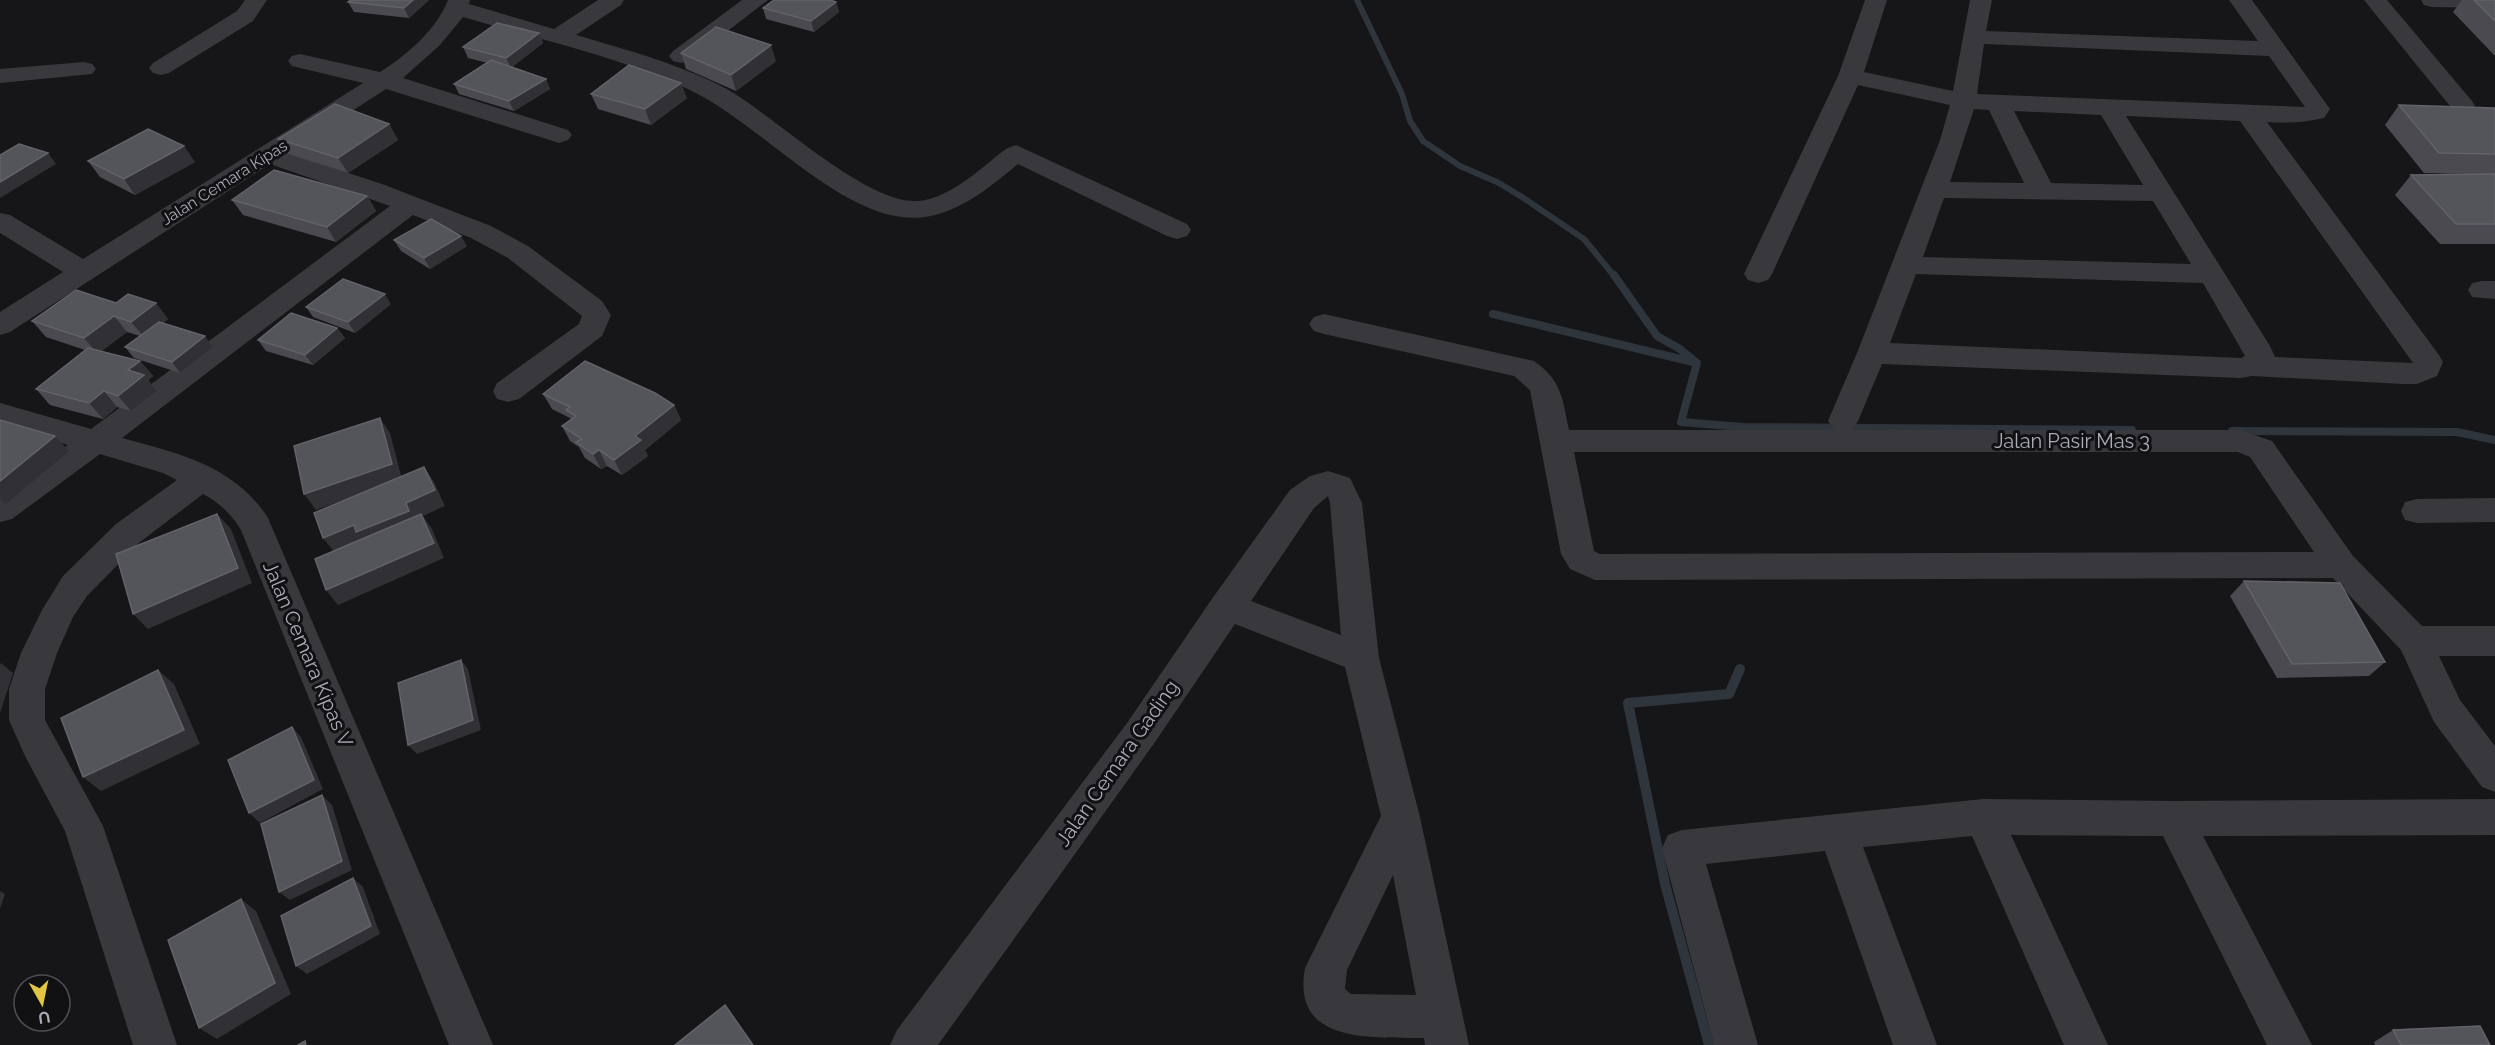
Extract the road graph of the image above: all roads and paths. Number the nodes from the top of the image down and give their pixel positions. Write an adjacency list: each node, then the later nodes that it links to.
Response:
1 (256, 0): 15 (street)
2 (613, 0): 11 (street)
3 (757, 0): 17 (street)
4 (1876, 0): 19 (street)
5 (1981, 0): 12 (street)
6 (2240, 0): 13 (street)
7 (2375, 0): 23 (street)
8 (2432, 0): 9 (street)
9 (2495, 2)
10 (458, 4): 11 (street); 20 (street, Jalan Cemara Kipas)
11 (558, 37): 17 (street)
12 (1973, 37): 13 (street); 21 (street)
13 (2276, 50): 25 (street)
14 (300, 61): 20 (street)
15 (161, 68)
16 (84, 69): 18 (street)
17 (663, 69): 33 (street)
18 (0, 75)
19 (1850, 76): 21 (street); 36 (street)
20 (383, 80): 26 (street); 27 (street, Jalan Cemara Kipas)
21 (1964, 101): 22 (street); 28 (street)
22 (1998, 103): 24 (street); 29 (street)
23 (2463, 106)
24 (2109, 108): 25 (street); 30 (street)
25 (2248, 114): 41 (street)
26 (560, 135)
27 (268, 155): 31 (street); 35 (street, Jalan Cemara Kipas)
28 (1934, 190): 29 (street); 34 (street)
29 (2042, 192): 30 (street)
30 (2161, 193): 37 (street)
31 (410, 204): 42 (street); 46 (street)
32 (0, 221): 35 (street)
33 (1177, 230)
34 (1904, 265): 37 (street); 40 (street)
35 (83, 271): 39 (street, Jalan Cemara Kipas)
36 (1758, 274)
37 (2211, 274): 41 (street)
38 (1324, 324): 45 (street)
39 (0, 325)
40 (1872, 353): 41 (street); 44 (street)
41 (2252, 366)
42 (508, 391)
43 (0, 414): 46 (street, Jalan Cemara Kipas V)
44 (1843, 421)
45 (1554, 441): 51 (street, Jalan Pasir Mas 3); 51 (street)
46 (95, 442): 47 (street, Jalan Cemara Kipas V); 48 (street)
47 (202, 478): 63 (street); 64 (street, Jalan Cemara Kipas V)
48 (0, 510)
49 (2417, 510): 50 (street)
50 (2495, 510)
51 (2341, 566): 53 (street, Jalan Pasir Mas 3)
52 (1226, 606): 55 (street); 55 (street, Jalan Cemara Gading); 65 (street, Jalan Cemara Gading)
53 (2414, 641): 54 (street); 56 (street, Jalan Pasir Mas 3)
54 (2495, 641)
55 (1361, 658): 57 (street)
56 (2495, 775)
57 (1401, 817): 62 (street); 62 (street)
58 (1983, 817): 60 (street); 61 (street); 68 (street)
59 (2495, 817): 60 (street)
60 (2174, 819): 69 (street)
61 (1838, 831): 66 (street); 67 (street)
62 (1444, 1031)
63 (155, 1045)
64 (471, 1045)
65 (912, 1045)
66 (1736, 1045)
67 (1915, 1045)
68 (2086, 1045)
69 (2290, 1045)

